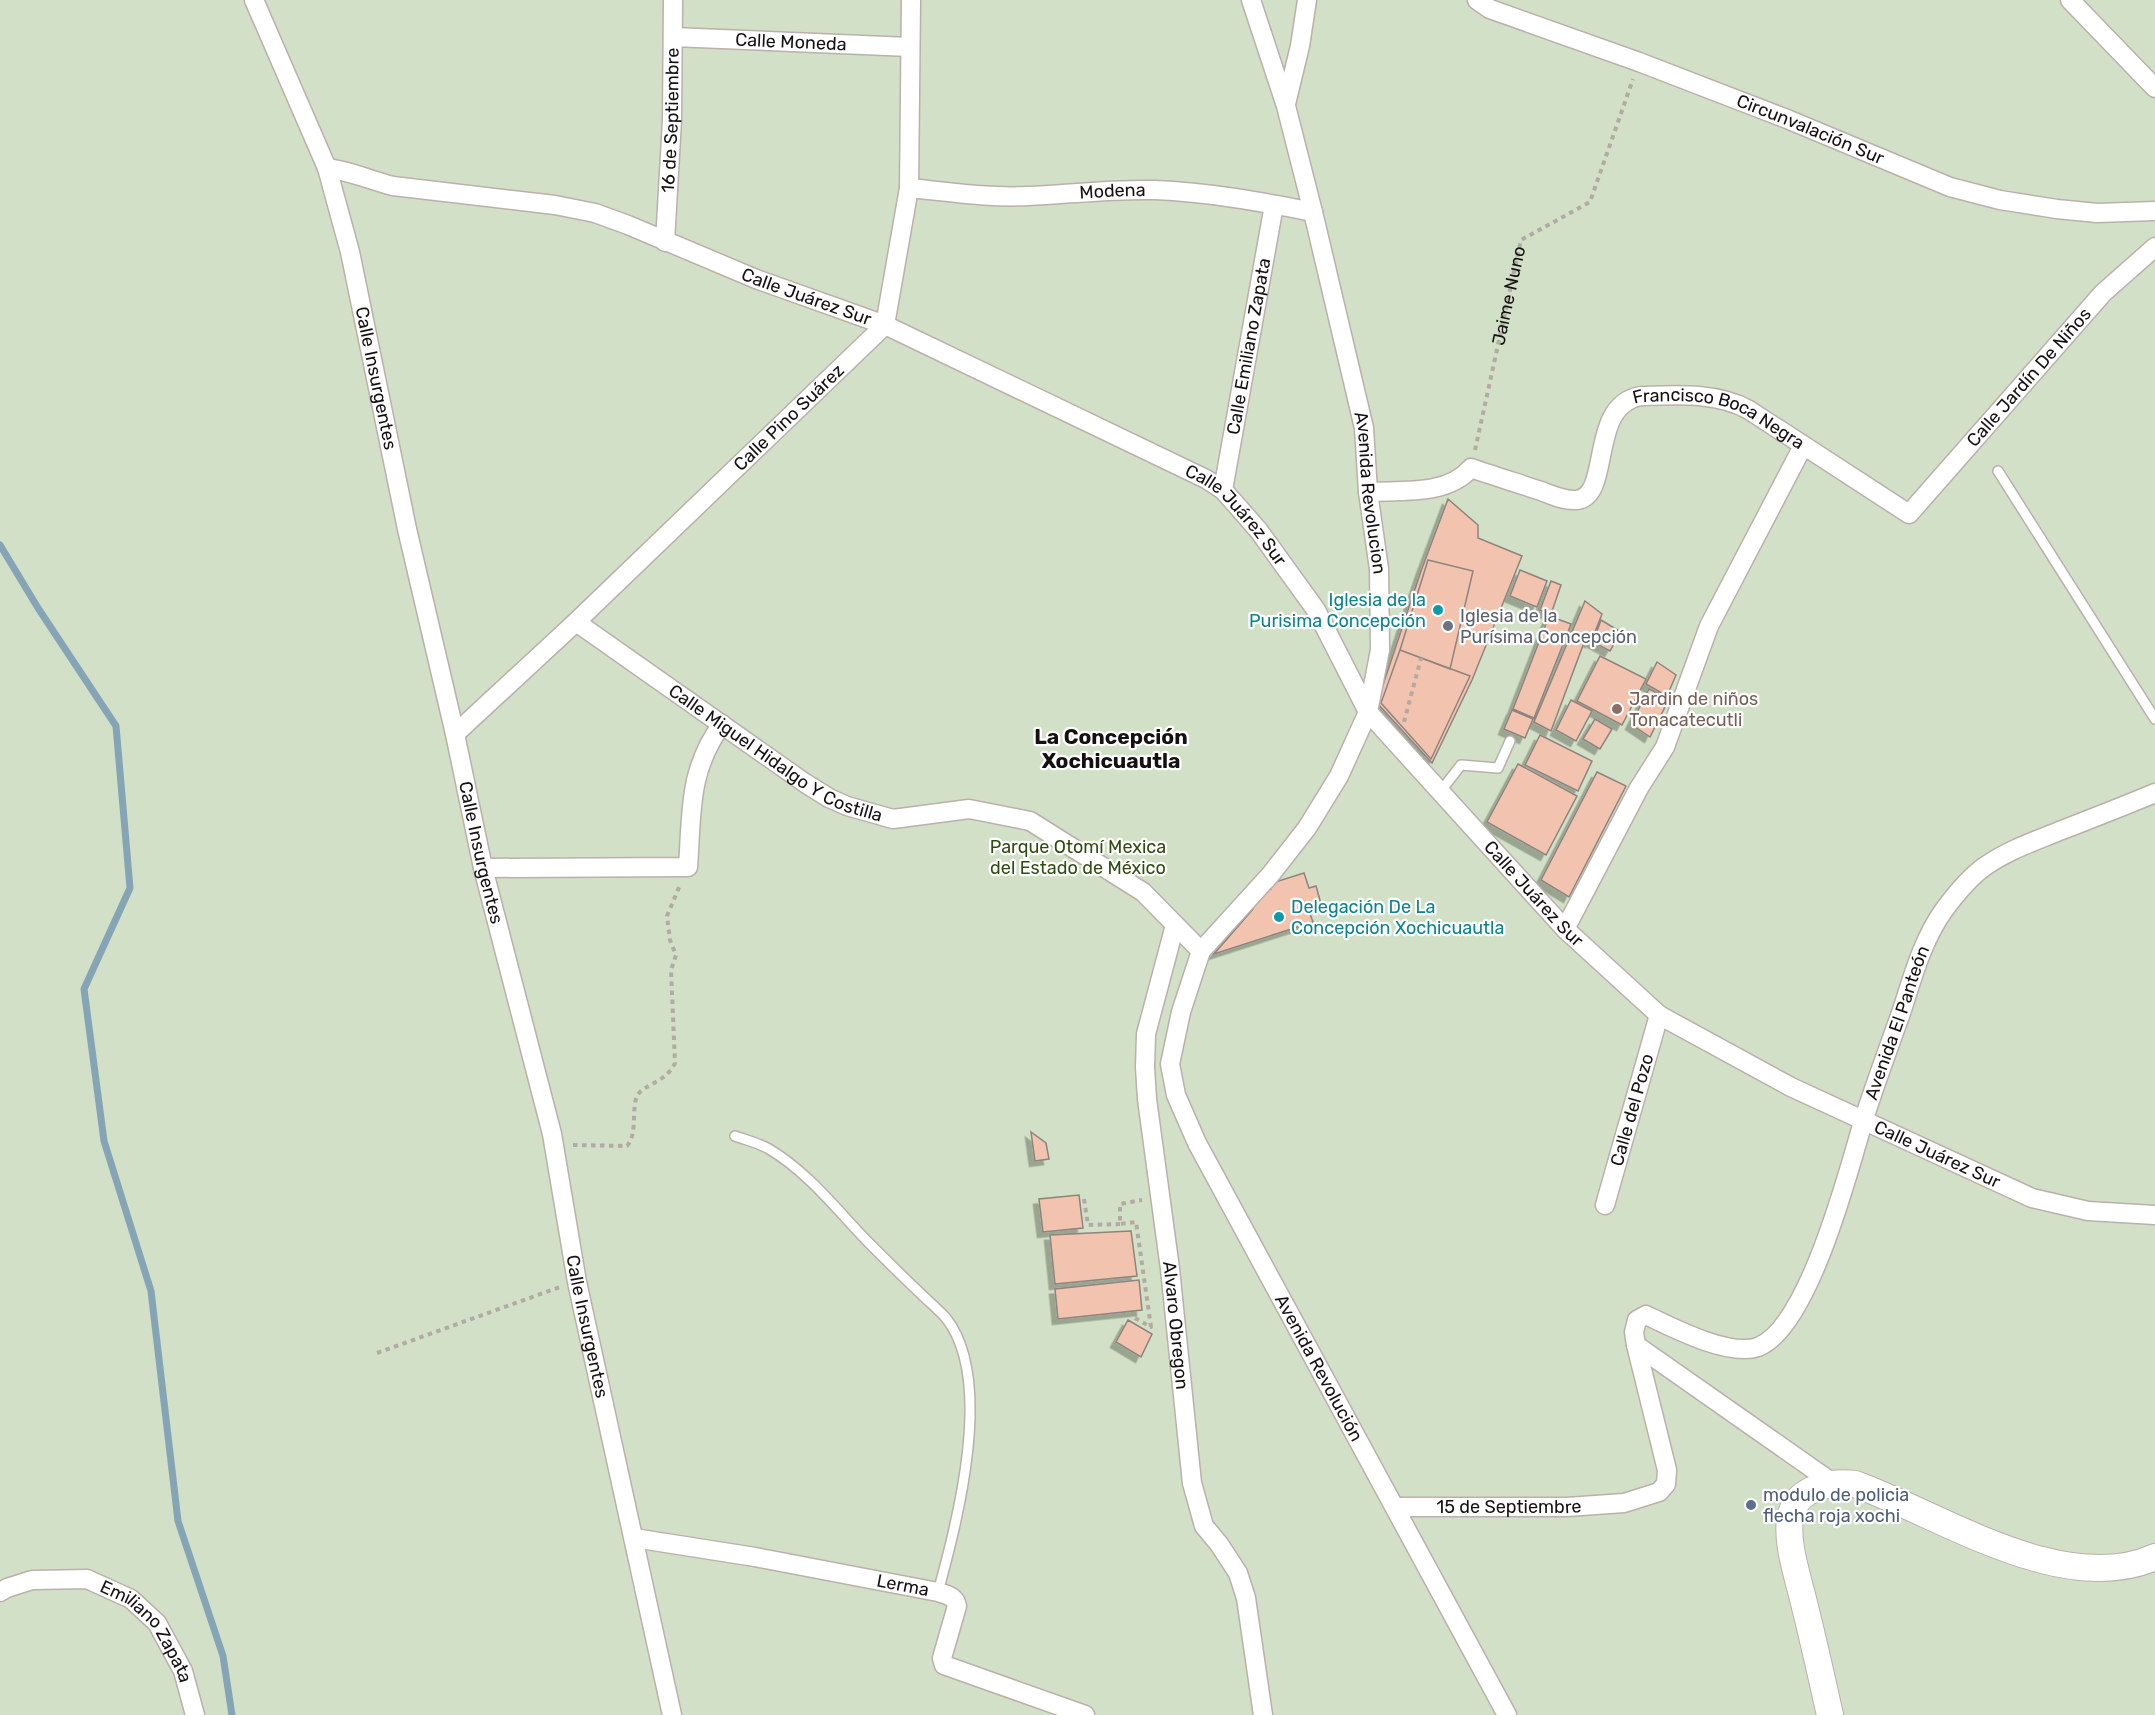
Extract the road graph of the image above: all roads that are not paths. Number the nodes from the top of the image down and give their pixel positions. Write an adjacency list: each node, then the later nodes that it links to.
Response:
1 (254, 0): 12 (street, Calle Insurgentes)
2 (673, 0): 8 (street, 16 de Septiembre)
3 (911, 0): 9 (street)
4 (1251, 0): 11 (street, Avenida Revolucion)
5 (1307, 0): 11 (street)
6 (1477, 0): 15 (street, Circunvalación Sur)
7 (2070, 0): 10 (street)
8 (673, 37): 9 (street, Calle Moneda); 17 (street, 16 de Septiembre)
9 (910, 47): 13 (street)
10 (2155, 88)
11 (1286, 106): 16 (street, Avenida Revolucion)
12 (327, 168): 17 (street, Calle Juárez Sur); 29 (street, Calle Insurgentes)
13 (909, 188): 14 (street, Modena); 19 (street)
14 (1274, 205): 16 (street, Modena); 22 (street, Calle Emiliano Zapata)
15 (2155, 211)
16 (1314, 212): 23 (street, Avenida Revolucion)
17 (665, 242): 19 (street, Calle Juárez Sur)
18 (2155, 247): 24 (street, Calle Jardín De Niños)
19 (885, 325): 22 (street, Calle Juárez Sur); 25 (street, Calle Pino Suárez)
20 (1803, 446): 23 (street, Francisco Boca Negra); 24 (street, Francisco Boca Negra); 35 (street)
21 (1998, 471): 27 (lane)
22 (1223, 490): 26 (street, Calle Juárez Sur)
23 (1368, 492): 26 (street, Avenida Revolucion)
24 (1909, 514)
25 (576, 622): 28 (street, Calle Miguel Hidalgo Y Costilla); 29 (street, Calle Pino Suárez)
26 (1368, 712): 31 (street, Calle Juárez Sur); 36 (street, Avenida Revolucion)
27 (2155, 719)
28 (722, 724): 33 (street); 34 (street, Calle Miguel Hidalgo Y Costilla)
29 (455, 734): 33 (street, Calle Insurgentes)
30 (1510, 741): 31 (lane)
31 (1440, 792): 35 (street, Calle Juárez Sur)
32 (2155, 794): 39 (street, Avenida El Panteón)
33 (483, 868): 46 (street, Calle Insurgentes)
34 (1176, 925): 36 (street, Calle Miguel Hidalgo Y Costilla); 53 (street, Alvaro Obregon)
35 (1565, 929): 38 (street, Calle Juárez Sur)
36 (1201, 951): 37 (street, Avenida Revolucion)
37 (1181, 1012): 45 (street, Avenida Revolución)
38 (1659, 1015): 39 (street, Calle Juárez Sur); 41 (street, Calle del Pozo)
39 (1864, 1120): 42 (street, Calle Juárez Sur); 43 (street, Avenida El Panteón)
40 (735, 1136): 49 (lane)
41 (1605, 1206)
42 (2155, 1215)
43 (1636, 1345): 44 (street); 45 (street, 15 de Septiembre)
44 (1833, 1483): 47 (main road); 55 (main road)
45 (1395, 1507): 54 (street, Avenida Revolución)
46 (634, 1538): 49 (street, Lerma); 51 (street, Calle Insurgentes)
47 (2155, 1557)
48 (0, 1592): 50 (street, Emiliano Zapata)
49 (938, 1592): 52 (street, Lerma)
50 (195, 1715)
51 (672, 1715)
52 (1085, 1715)
53 (1263, 1715)
54 (1507, 1715)
55 (1830, 1715)

